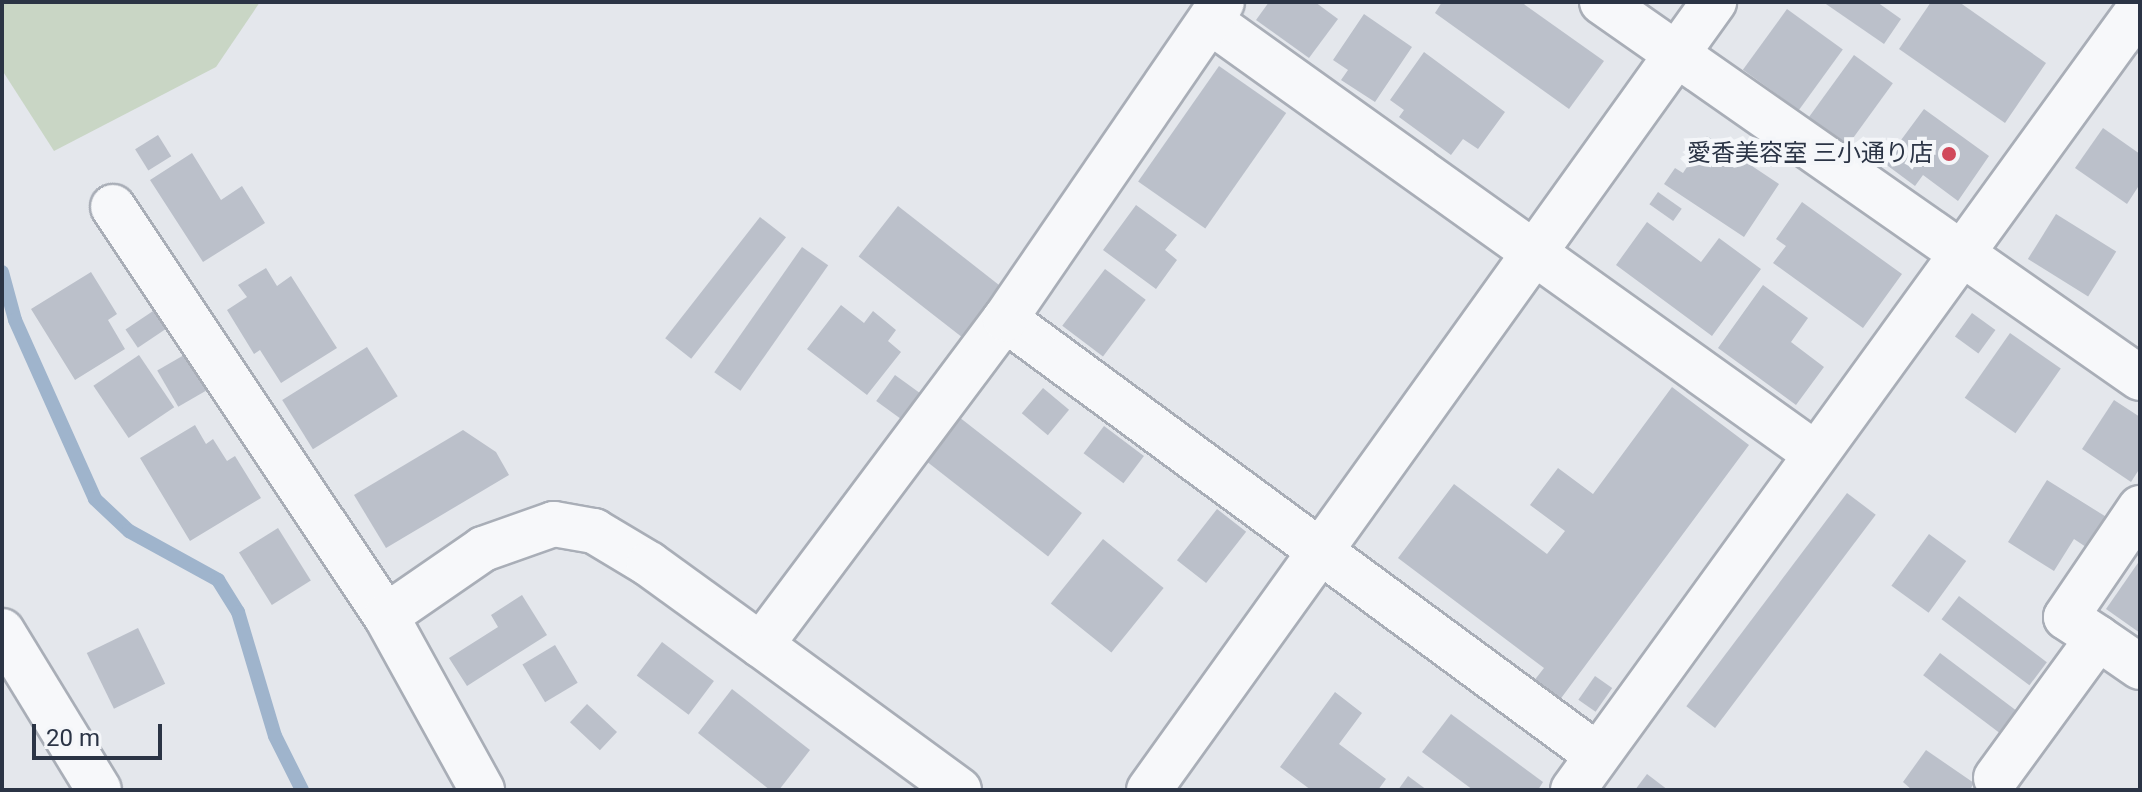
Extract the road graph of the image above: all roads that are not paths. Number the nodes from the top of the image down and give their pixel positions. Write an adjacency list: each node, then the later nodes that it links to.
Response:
1 (1602, 2): 5 (street)
2 (1714, 2): 5 (street)
3 (2140, 8): 8 (street)
4 (1216, 12): 7 (street); 9 (street)
5 (1676, 54): 7 (street); 8 (street)
6 (113, 207): 14 (street)
7 (1535, 253): 11 (street); 13 (street)
8 (1961, 256): 10 (street); 11 (street)
9 (1005, 319): 13 (street); 17 (street)
10 (2140, 378)
11 (1814, 453): 19 (street)
12 (2140, 508): 16 (street)
13 (1319, 555): 19 (street); 24 (street)
14 (386, 616): 17 (street); 22 (street)
15 (2, 631): 21 (street)
16 (2098, 638): 18 (street); 20 (street)
17 (761, 645): 23 (street)
18 (2140, 667)
19 (1585, 773)
20 (1996, 778)
21 (99, 790)
22 (482, 790)
23 (959, 790)
24 (1149, 790)

